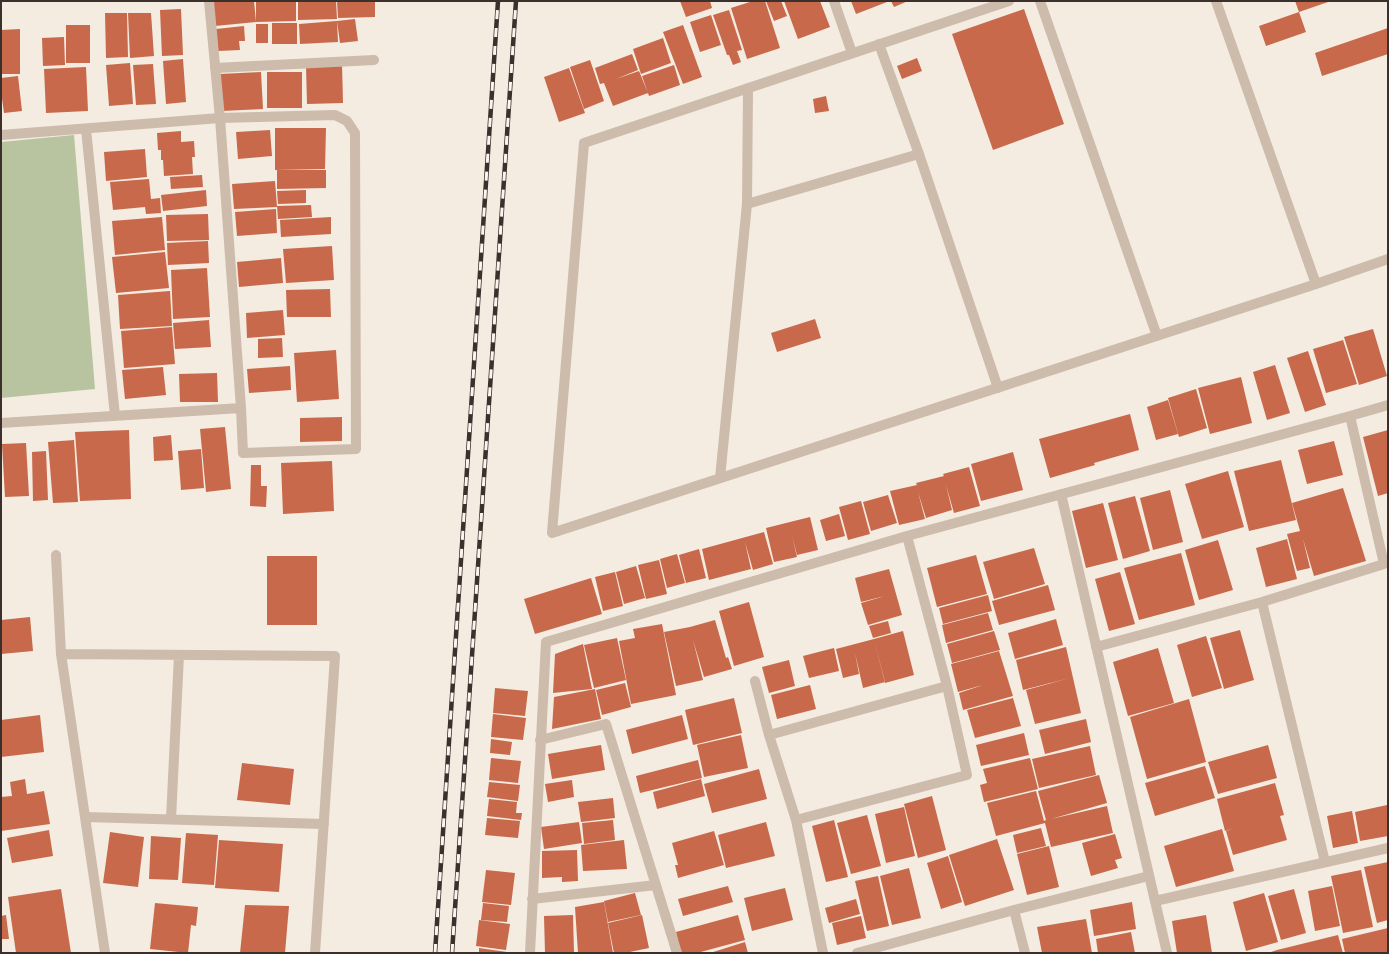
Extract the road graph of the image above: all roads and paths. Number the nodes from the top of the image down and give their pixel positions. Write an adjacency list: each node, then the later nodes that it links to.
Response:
1 (209, 1): 9 (street)
2 (834, 1): 7 (street)
3 (1007, 1): 6 (street)
4 (1040, 1): 18 (street)
5 (1216, 1): 17 (street)
6 (879, 44): 7 (street); 14 (street)
7 (852, 54): 10 (street)
8 (374, 60): 9 (street)
9 (215, 68): 11 (street)
10 (748, 88): 15 (street); 25 (street)
11 (220, 118): 12 (street); 21 (street); 21 (street)
12 (86, 129): 13 (street); 22 (street)
13 (1, 135)
14 (919, 154): 15 (street); 19 (street)
15 (747, 204): 25 (street)
16 (1388, 259): 17 (street)
17 (1316, 284): 18 (street)
18 (1157, 336): 19 (street)
19 (998, 388): 25 (street)
20 (1388, 405): 23 (street)
21 (241, 408): 22 (street)
22 (115, 416): 24 (street)
23 (1350, 416): 26 (street); 29 (street)
24 (1, 423)
25 (720, 478)
26 (1060, 494): 27 (street); 30 (street)
27 (907, 536): 34 (street); 36 (street)
28 (56, 556): 31 (street)
29 (1262, 602): 30 (street); 42 (street)
30 (1096, 647): 43 (street)
31 (61, 654): 32 (street); 37 (street)
32 (179, 655): 38 (street); 40 (street)
33 (755, 681): 35 (street)
34 (947, 686): 35 (street); 39 (street)
35 (769, 735): 39 (street)
36 (540, 740): 44 (street); 45 (street)
37 (86, 816): 38 (street); 48 (street)
38 (170, 819): 40 (street)
39 (796, 820): 52 (street)
40 (324, 824): 49 (street)
41 (1388, 848): 42 (street)
42 (1325, 862): 46 (street)
43 (1149, 876): 46 (street); 47 (street)
44 (656, 885): 45 (street); 51 (street)
45 (532, 899): 50 (street)
46 (1155, 901): 55 (street)
47 (1014, 910): 53 (street); 54 (street)
48 (105, 953)
49 (315, 953)
50 (530, 953)
51 (677, 953)
52 (823, 953)
53 (857, 953)
54 (1025, 953)
55 (1167, 953)

